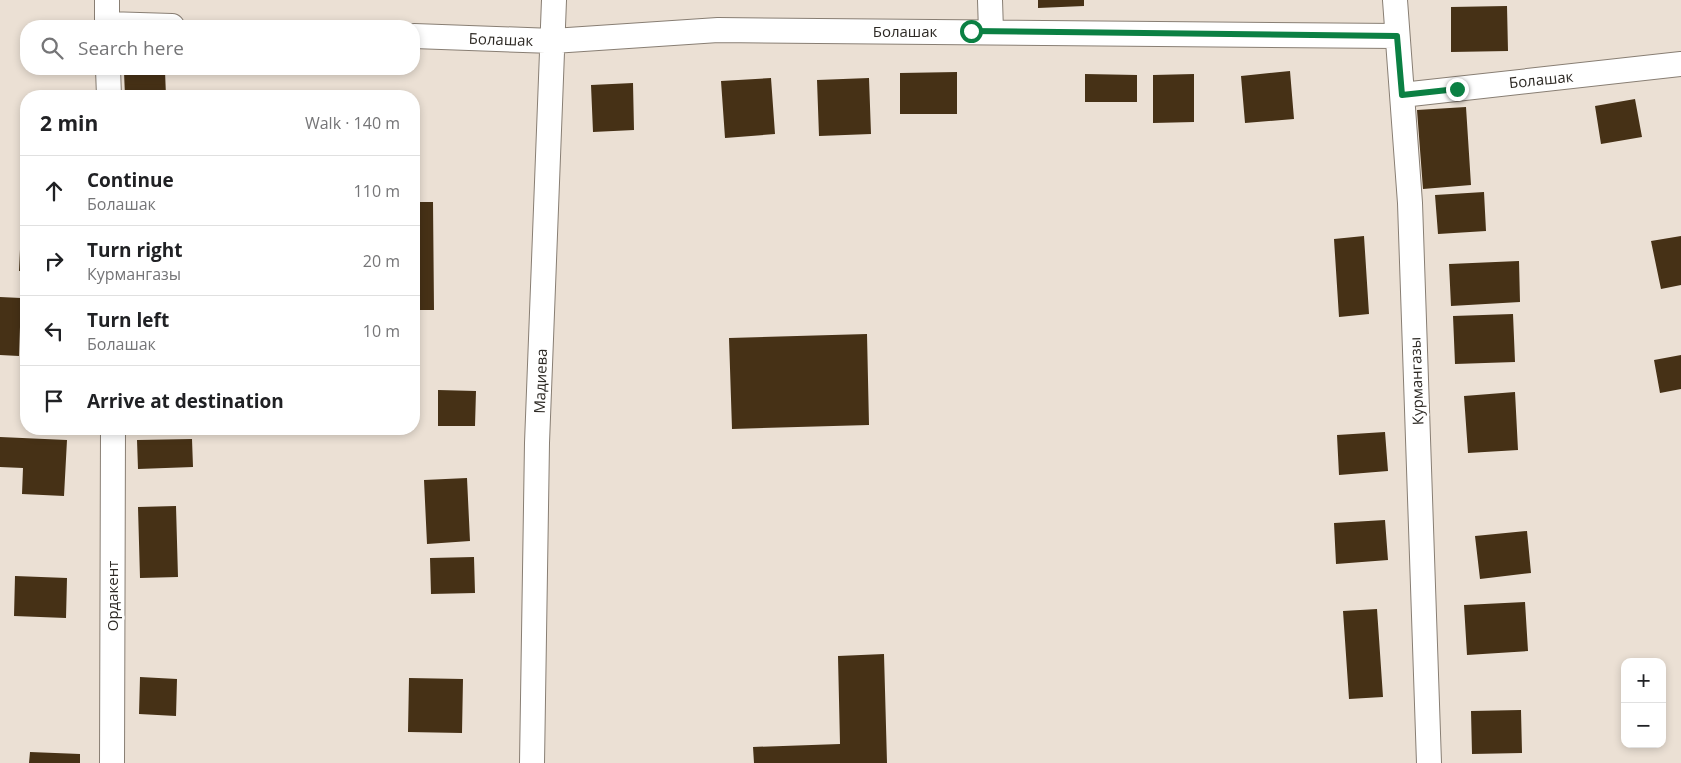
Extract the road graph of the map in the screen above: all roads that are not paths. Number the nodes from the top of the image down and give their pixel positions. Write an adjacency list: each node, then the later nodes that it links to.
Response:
1 (107, 0): 5 (street)
2 (554, 0): 9 (street, Мадиева)
3 (990, 0): 6 (street)
4 (1395, 0): 8 (street, Курмангазы)
5 (107, 20)
6 (991, 31): 8 (street, Болашак); 9 (street, Болашак)
7 (420, 36): 9 (street, Болашак)
8 (1397, 36): 13 (street, Курмангазы)
9 (553, 41): 16 (street, Мадиева)
10 (1681, 64): 13 (street, Болашак)
11 (108, 75): 12 (street)
12 (109, 90)
13 (1402, 95): 17 (street, Курмангазы)
14 (113, 435): 15 (street, Ордакент)
15 (112, 763)
16 (532, 763)
17 (1429, 763)

